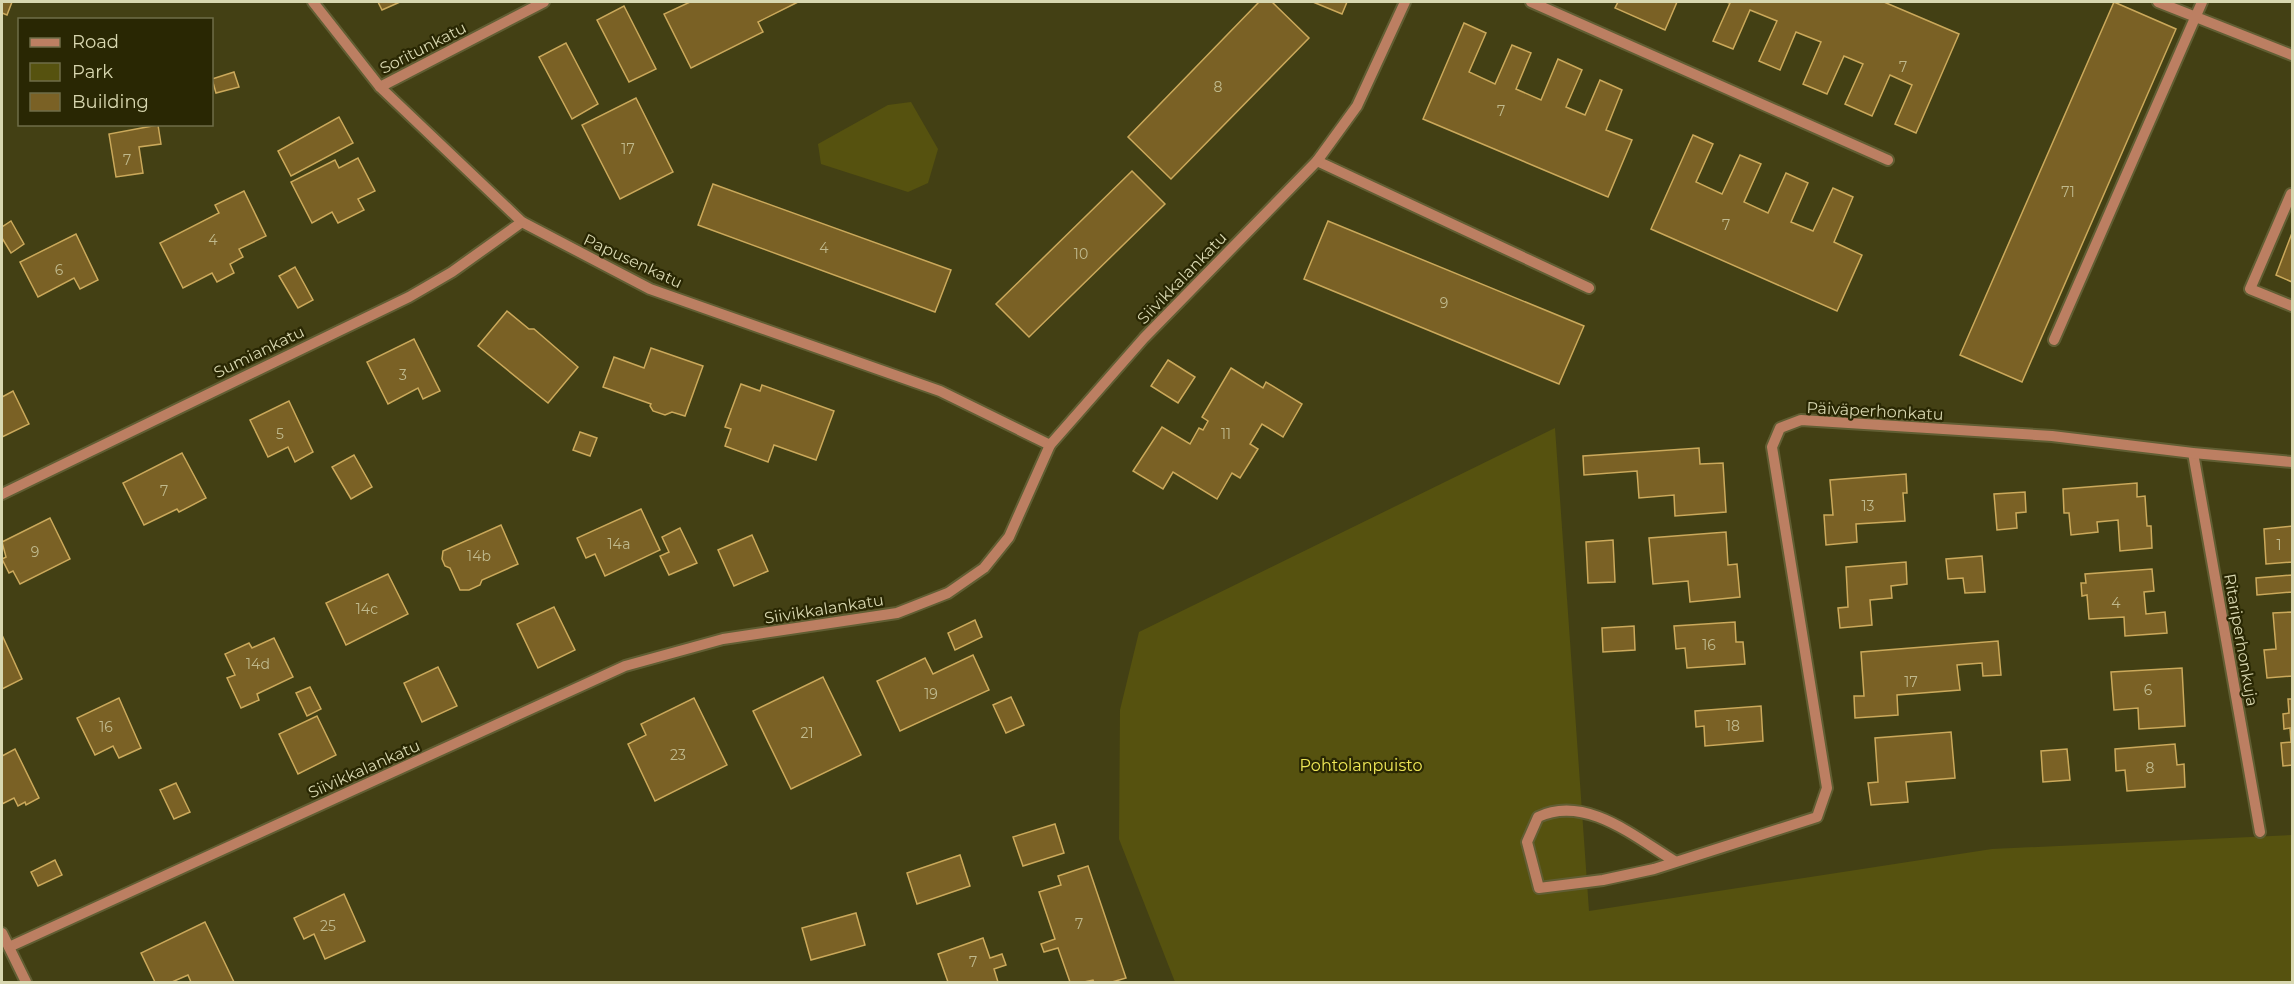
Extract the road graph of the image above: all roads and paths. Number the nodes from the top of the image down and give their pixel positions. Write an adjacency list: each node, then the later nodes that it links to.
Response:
1 (313, 2): 9 (street, Papusenkatu)
2 (544, 2): 9 (street, Soritunkatu)
3 (1405, 2): 11 (street, Siivikkalankatu)
4 (1531, 2): 10 (street)
5 (2158, 2): 7 (street)
6 (2202, 2): 7 (street)
7 (2197, 17): 8 (street); 16 (street)
8 (2292, 55)
9 (380, 87): 13 (street, Papusenkatu)
10 (1888, 160)
11 (1317, 161): 14 (street); 17 (street, Siivikkalankatu)
12 (2292, 195): 15 (street)
13 (522, 222): 17 (street, Papusenkatu); 20 (street, Sumiankatu)
14 (1589, 288)
15 (2292, 306)
16 (2054, 340)
17 (1050, 445): 24 (street, Siivikkalankatu)
18 (2193, 453): 19 (street, Päiväperhonkatu); 21 (street, Ritariperhonkuja); 22 (street, Päiväperhonkatu)
19 (2292, 462)
20 (2, 494)
21 (2260, 832)
22 (1676, 862): 22 (street)
23 (2, 933): 24 (street)
24 (9, 947): 25 (street)
25 (26, 982)

